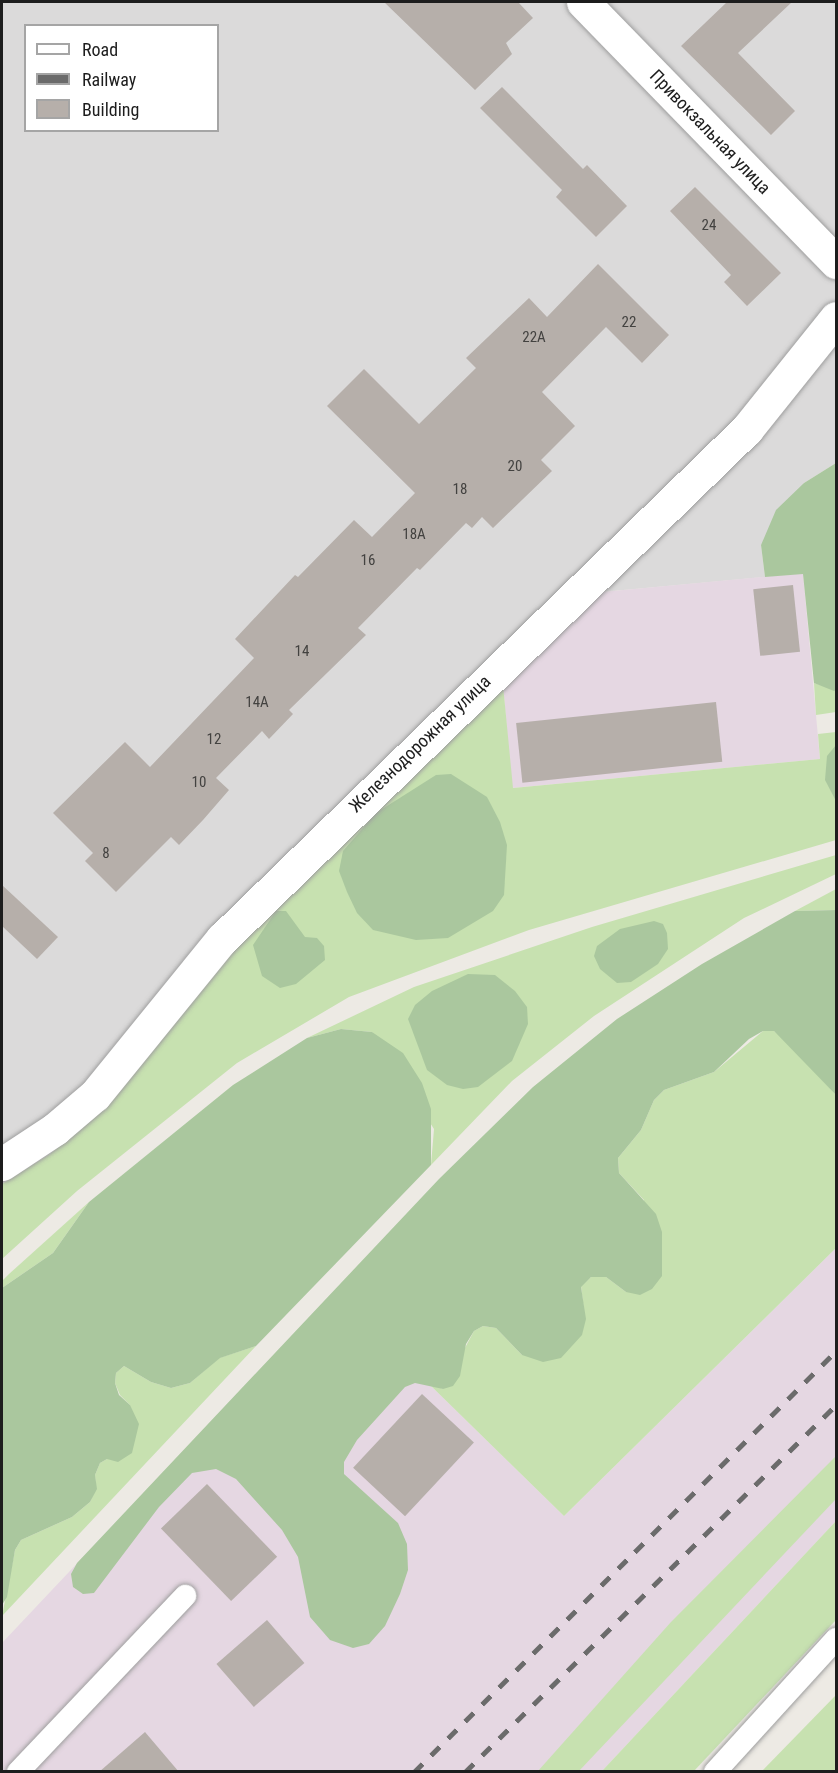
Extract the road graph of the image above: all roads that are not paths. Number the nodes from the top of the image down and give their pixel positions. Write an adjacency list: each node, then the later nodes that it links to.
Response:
1 (584, 2): 2 (street, Привокзальная улица)
2 (837, 262)
3 (837, 318): 4 (street, Железнодорожная улица)
4 (2, 1164)
5 (185, 1596): 7 (lane)
6 (837, 1639): 8 (lane)
7 (18, 1772)
8 (716, 1772)

